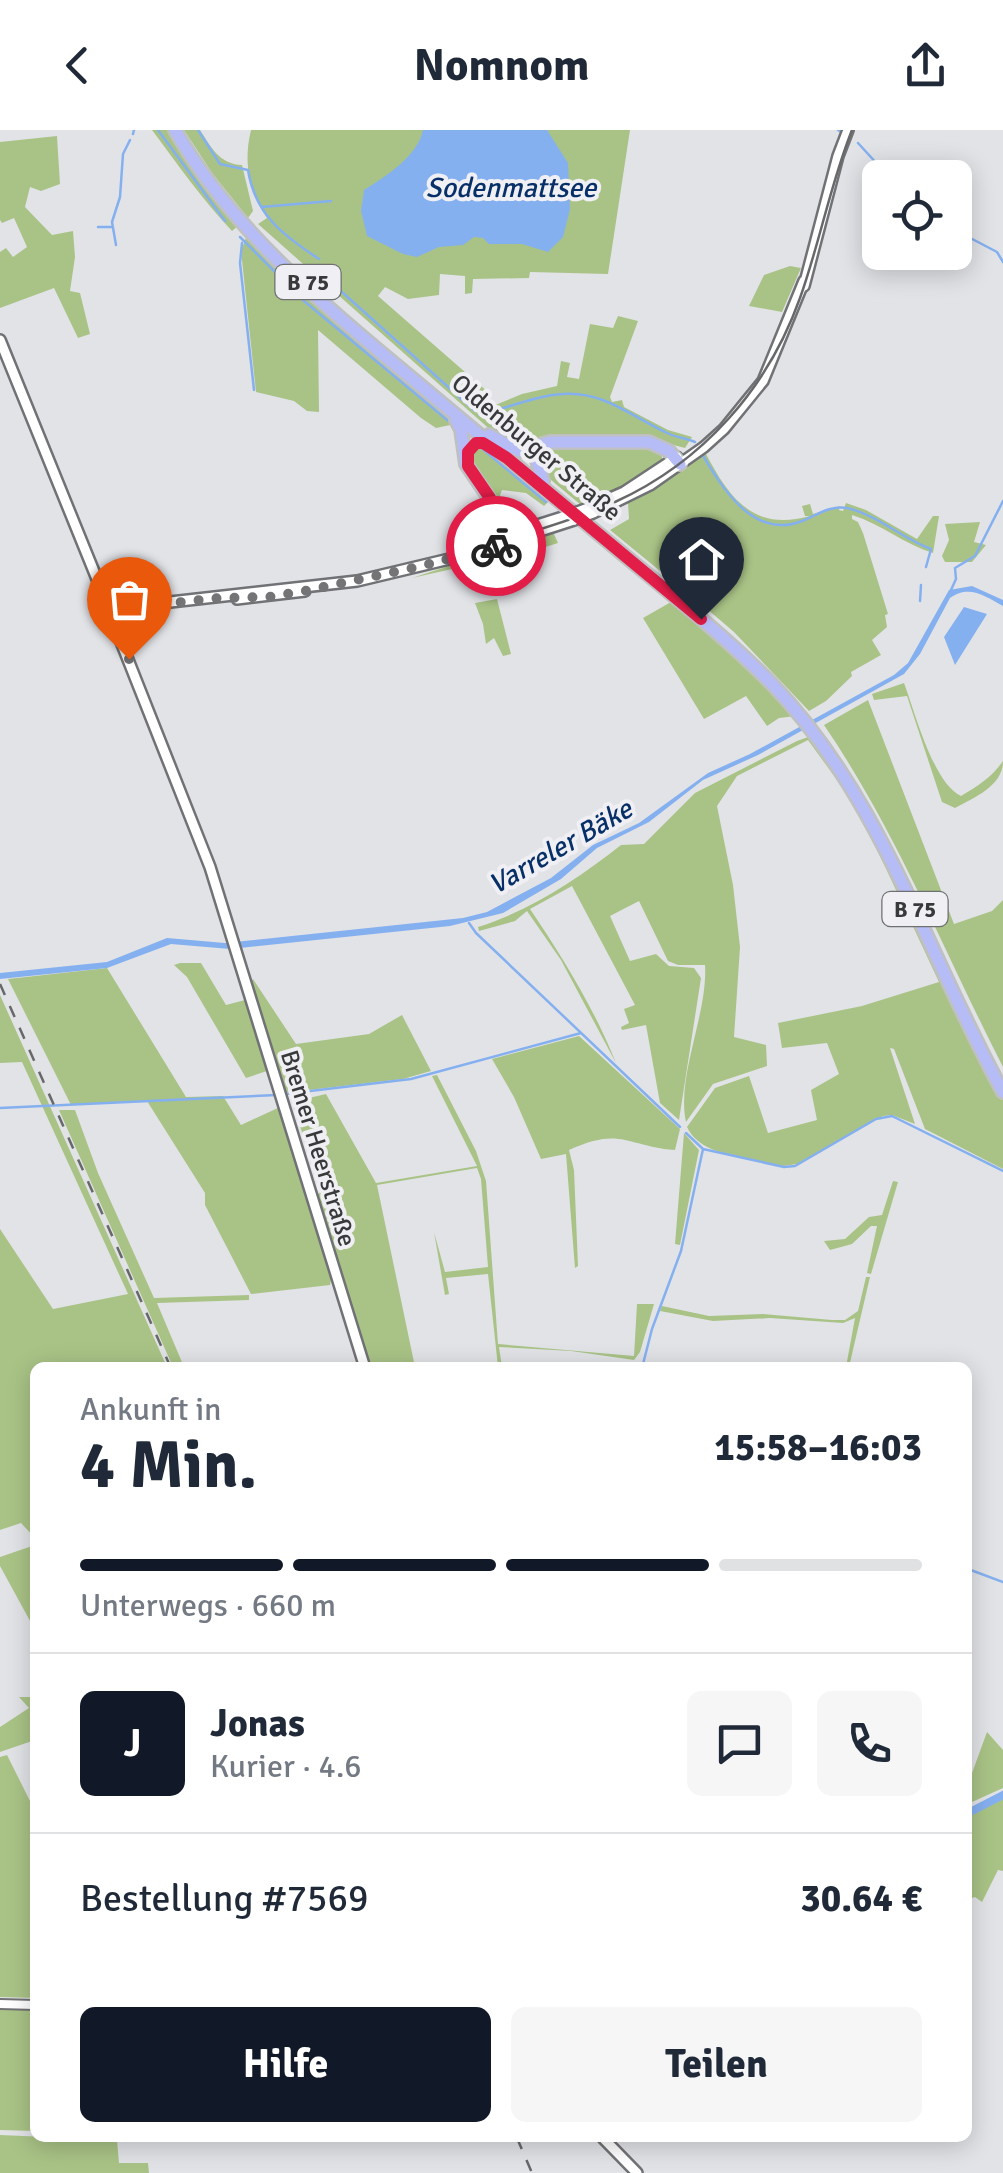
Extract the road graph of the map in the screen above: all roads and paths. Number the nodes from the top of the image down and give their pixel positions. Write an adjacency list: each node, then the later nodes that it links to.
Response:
1 (177, 130): 3 (highway, Oldenburger Straße / B 75)
2 (851, 130): 9 (main road)
3 (248, 225): 5 (highway, Oldenburger Straße / B 75); 6 (highway, Oldenburger Straße / B 75)
4 (0, 340): 13 (main road)
5 (452, 411): 8 (highway, Oldenburger Straße / B 75); 10 (highway)
6 (489, 436): 7 (highway); 11 (highway, Oldenburger Straße / B 75)
7 (550, 442): 9 (highway); 11 (highway)
8 (507, 458): 10 (highway); 18 (highway, Oldenburger Straße / B 75)
9 (682, 460): 12 (main road, bridge)
10 (468, 466): 12 (highway)
11 (543, 481): 18 (highway, Oldenburger Straße / B 75)
12 (507, 542): 14 (main road)
13 (102, 595): 14 (main road); 15 (main road)
14 (124, 606): 15 (main road); 16 (main road)
15 (108, 609): 16 (main road); 17 (main road)
16 (121, 635): 17 (main road)
17 (130, 665): 22 (main road, Bremer Heerstraße)
18 (804, 717): 19 (highway, B 75)
19 (816, 732): 20 (highway, B 75); 21 (highway, B 75)
20 (1003, 1082)
21 (1003, 1092)
22 (363, 1362)
23 (0, 2004): 24 (street)
24 (30, 2005)
25 (607, 2142): 26 (main road)
26 (636, 2173)

